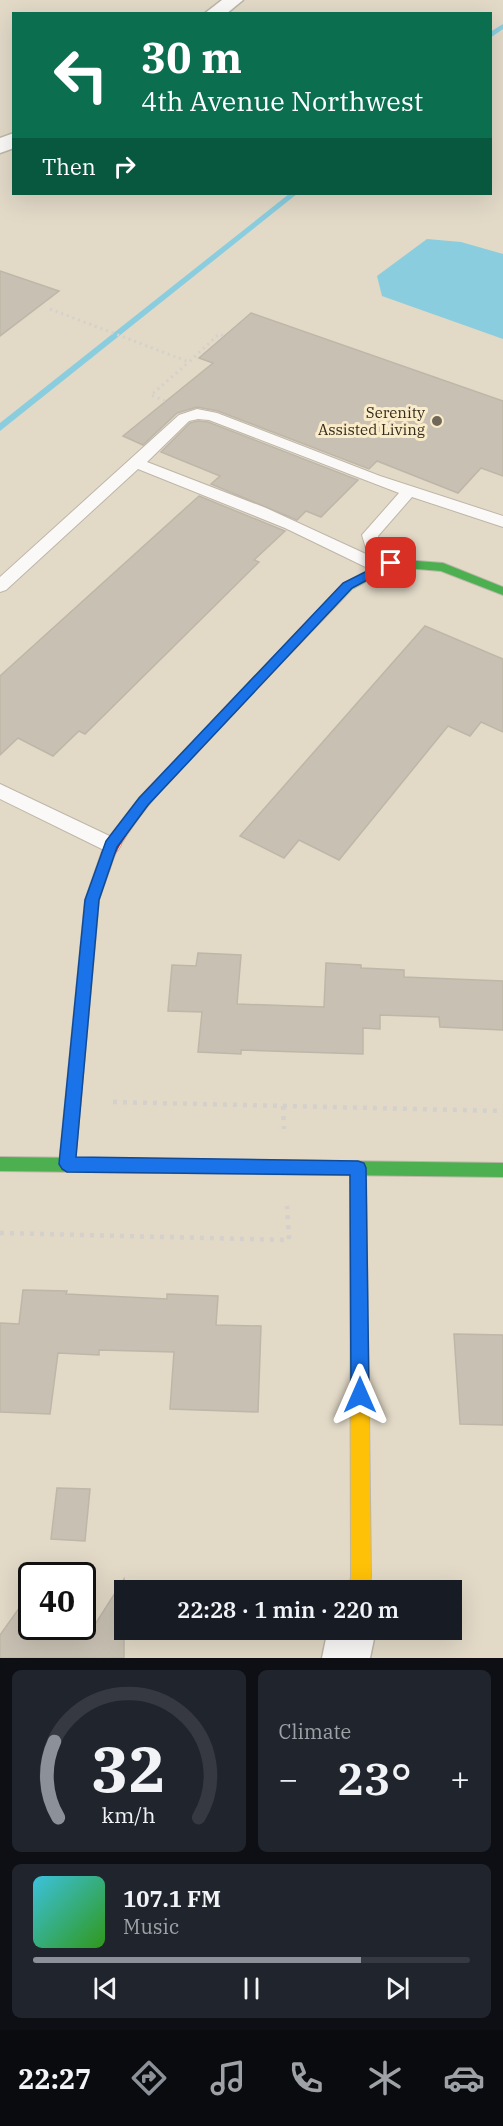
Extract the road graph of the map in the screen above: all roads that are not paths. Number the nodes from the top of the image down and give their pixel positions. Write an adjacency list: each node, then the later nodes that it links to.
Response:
1 (234, 0): 2 (street)
2 (216, 12)
3 (136, 464): 4 (lane); 6 (lane); 7 (lane)
4 (409, 491): 5 (lane); 6 (lane)
5 (503, 522)
6 (380, 569): 8 (street); 10 (street)
7 (0, 586)
8 (503, 591)
9 (0, 791): 10 (lane)
10 (111, 845): 12 (street)
11 (0, 1164): 12 (street)
12 (67, 1164): 13 (street)
13 (358, 1168): 14 (street); 15 (street)
14 (503, 1170)
15 (361, 1580)
16 (350, 1640): 17 (street)
17 (346, 1658)

